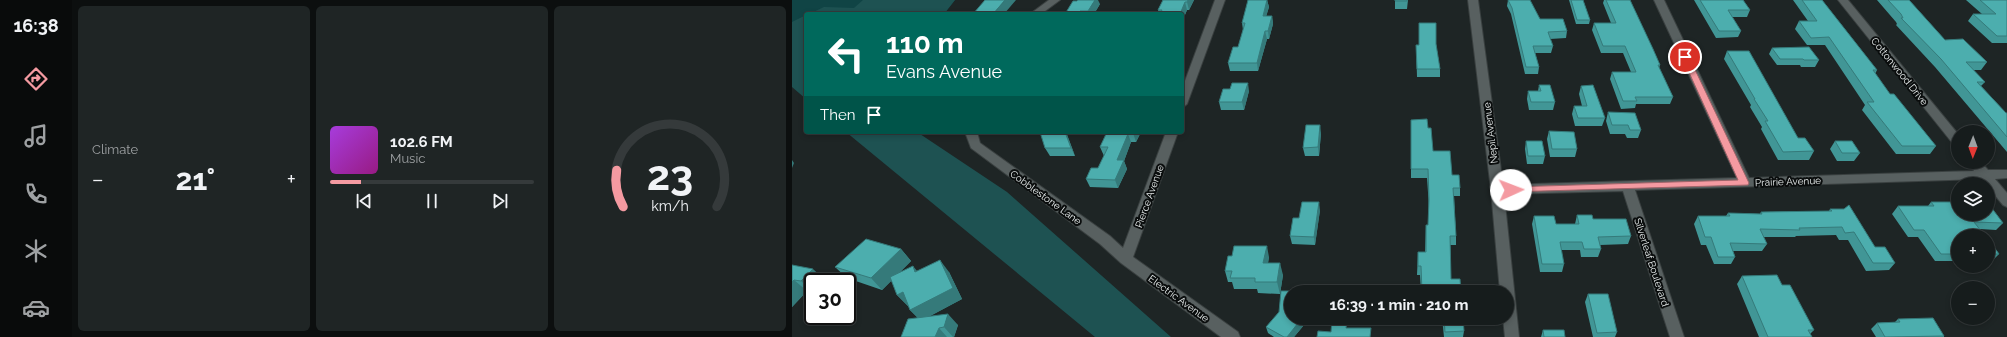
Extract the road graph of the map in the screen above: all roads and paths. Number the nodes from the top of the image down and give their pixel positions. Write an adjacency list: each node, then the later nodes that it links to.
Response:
1 (1055, 0): 6 (street)
2 (1220, 0): 7 (street)
3 (1473, 0): 16 (street, Nepil Avenue)
4 (1659, 0): 14 (street)
5 (1843, 0): 8 (street, Cottonwood Drive)
6 (1039, 12)
7 (1184, 99)
8 (1951, 133)
9 (972, 134): 18 (street, Cobblestone Lane)
10 (1171, 134): 18 (street, Pierce Avenue)
11 (1980, 169): 13 (street)
12 (2007, 174): 13 (street, Prairie Avenue)
13 (1985, 175): 14 (street, Prairie Avenue); 17 (street)
14 (1744, 183): 15 (street, Prairie Avenue)
15 (1628, 187): 16 (street, Prairie Avenue); 21 (street, Silverleaf Boulevard)
16 (1497, 190): 20 (street, Nepil Avenue)
17 (2007, 202)
18 (1126, 259): 19 (street, Electric Avenue)
19 (1233, 337)
20 (1512, 337)
21 (1677, 337)

